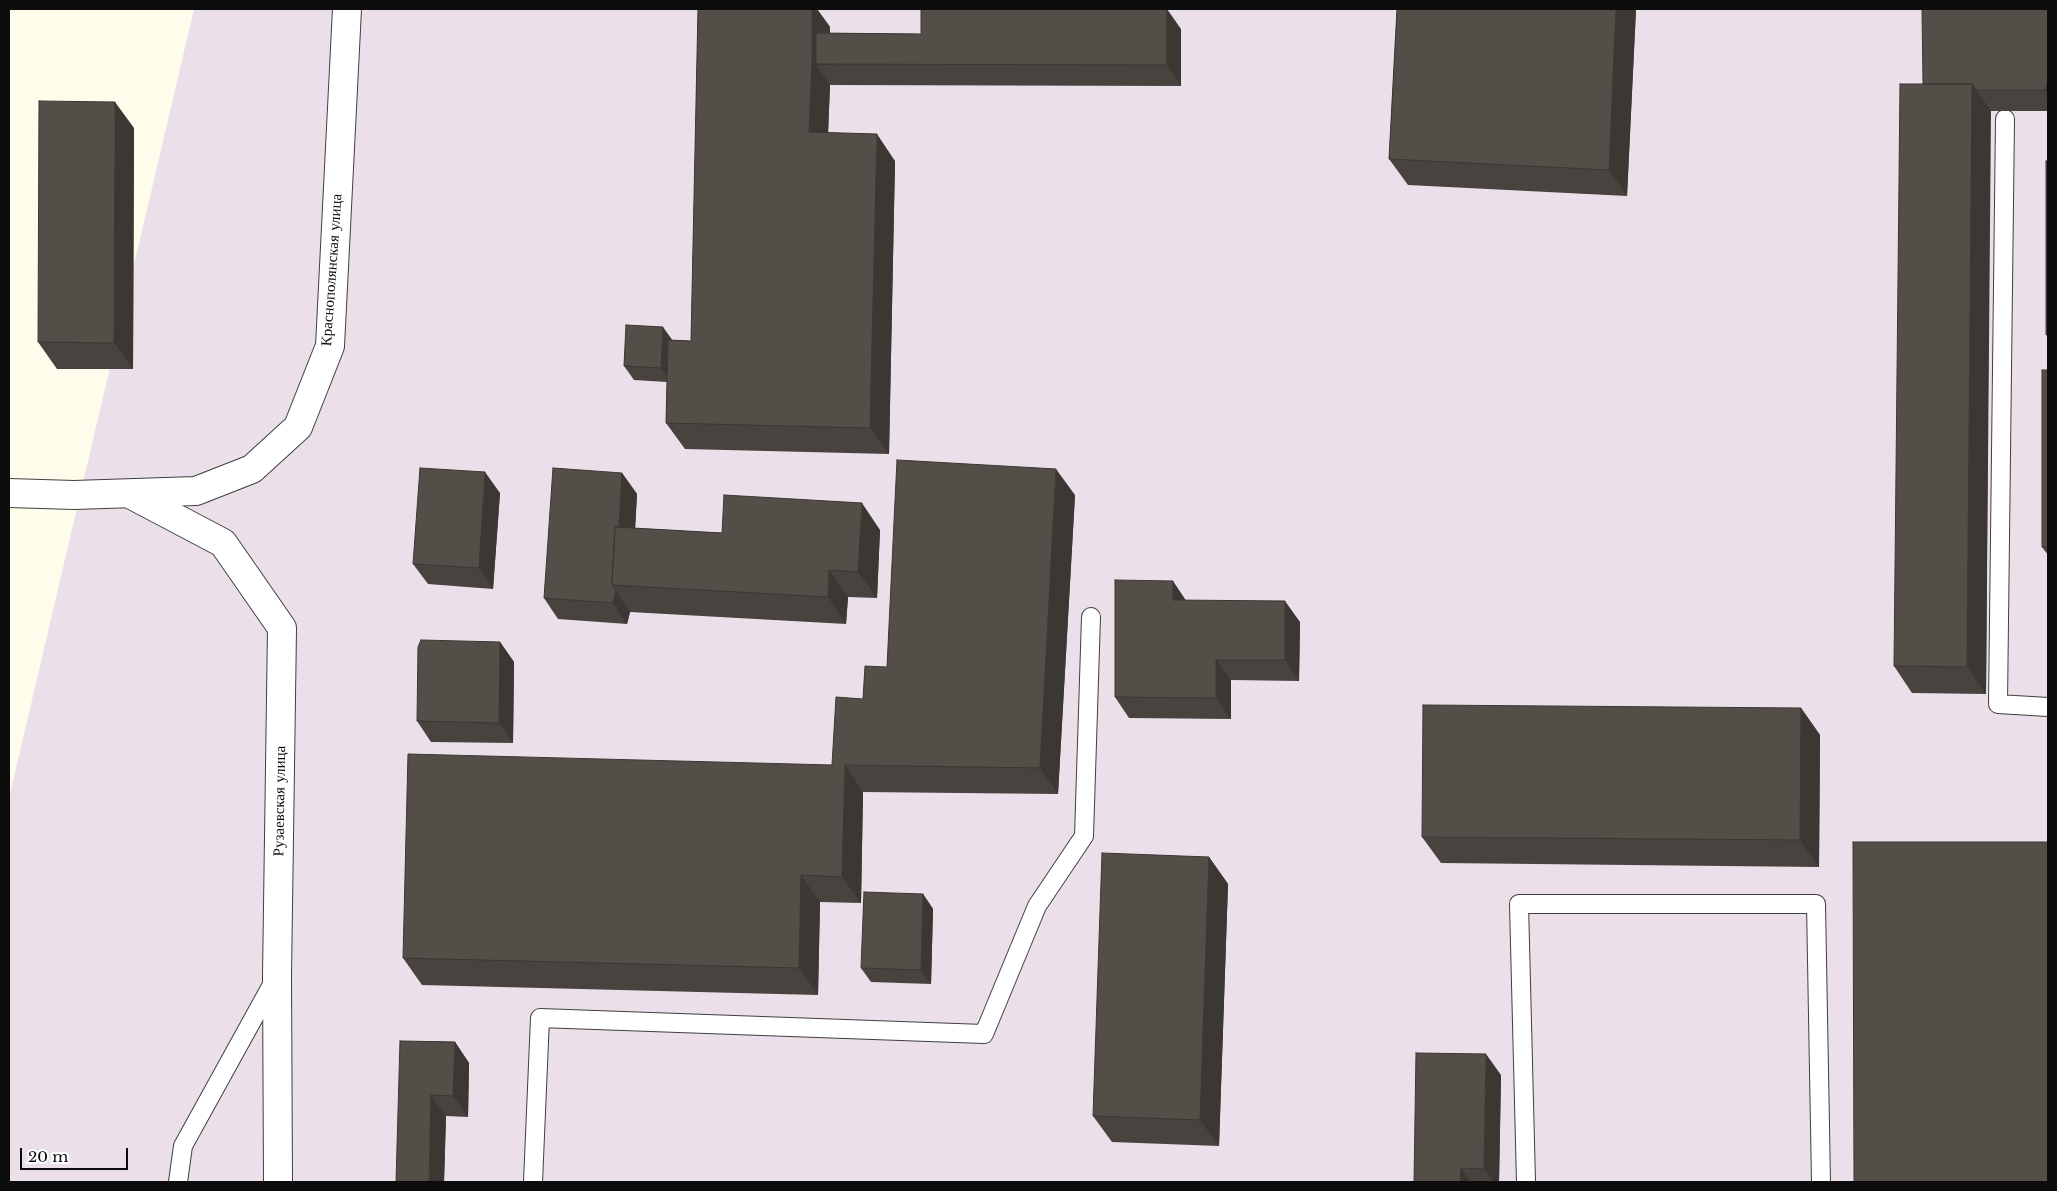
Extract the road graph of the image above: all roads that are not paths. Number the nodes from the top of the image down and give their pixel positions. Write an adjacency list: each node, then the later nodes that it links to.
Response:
1 (347, 9): 4 (street, Краснополянская улица)
2 (2005, 119): 6 (lane)
3 (9, 493): 4 (street, Краснополянская улица)
4 (130, 494): 7 (street, Рузаевская улица)
5 (1091, 617): 10 (lane)
6 (2048, 707)
7 (277, 976): 8 (lane); 9 (street, Рузаевская улица)
8 (178, 1182)
9 (278, 1182)
10 (533, 1182)
11 (1526, 1182): 12 (lane)
12 (1821, 1182)

